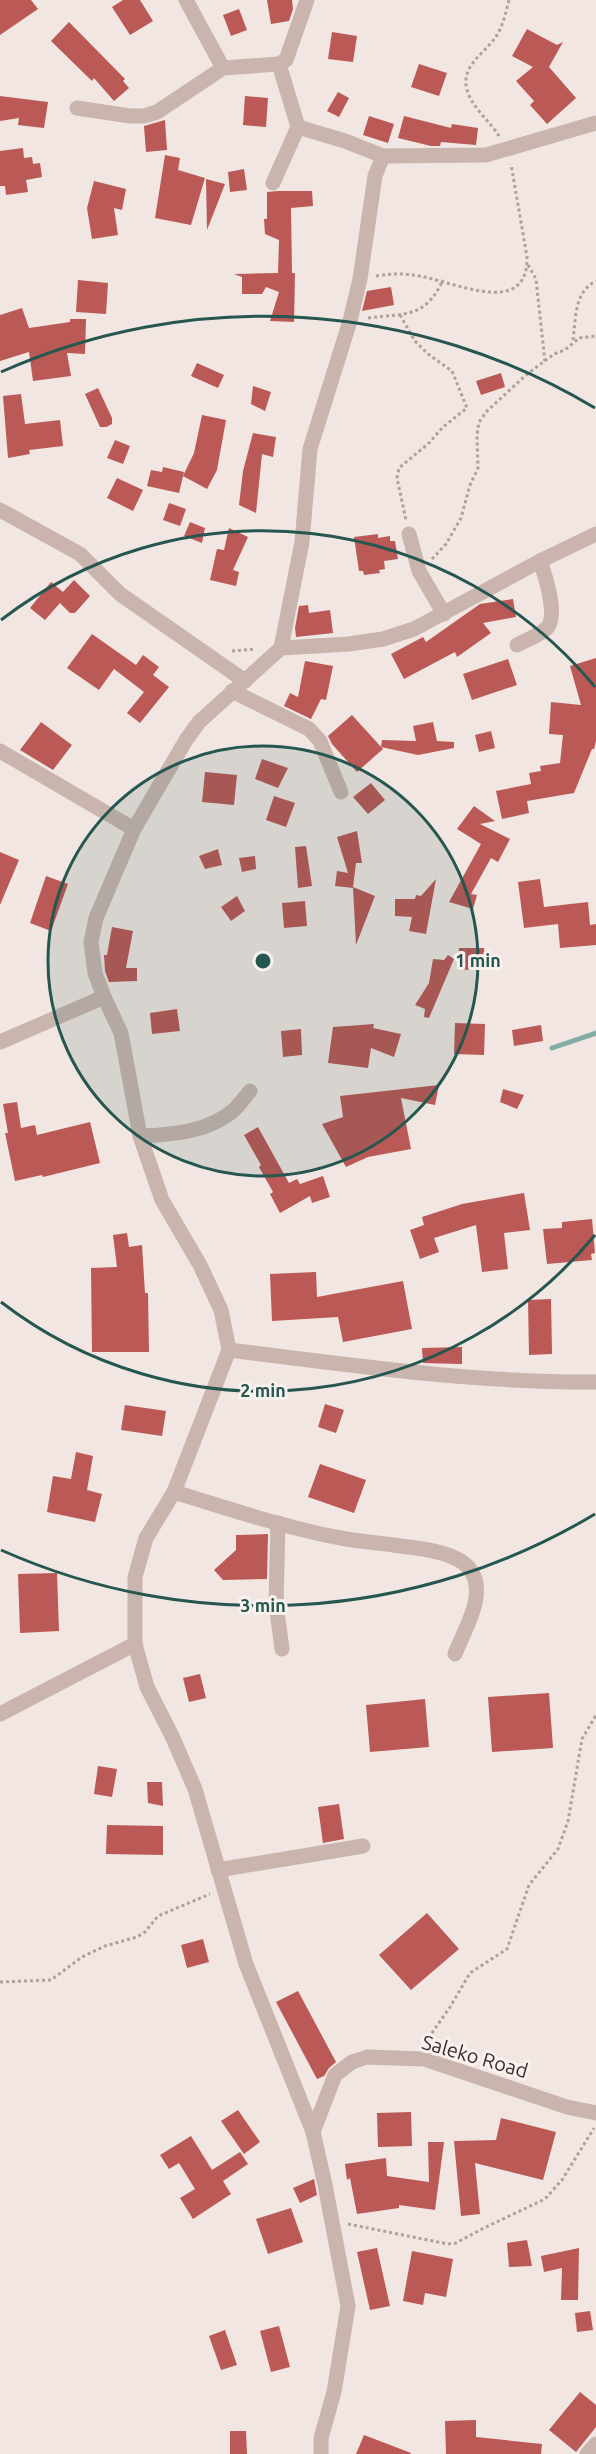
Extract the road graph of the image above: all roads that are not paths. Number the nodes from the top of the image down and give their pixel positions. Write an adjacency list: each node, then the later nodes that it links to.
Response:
1 (186, 0): 4 (street)
2 (307, 0): 3 (street)
3 (279, 64): 4 (street); 7 (street)
4 (223, 68): 5 (street)
5 (77, 108)
6 (596, 123): 8 (street)
7 (298, 128): 8 (street); 9 (street)
8 (383, 156): 16 (street)
9 (273, 183)
10 (0, 510): 17 (street)
11 (409, 534): 14 (street)
12 (596, 534): 13 (street)
13 (540, 561): 14 (street); 15 (street)
14 (444, 614): 16 (street)
15 (517, 645)
16 (281, 648): 17 (street)
17 (238, 686): 19 (street); 20 (street)
18 (0, 751): 20 (street)
19 (341, 792)
20 (134, 829): 21 (street)
21 (104, 998): 22 (street); 24 (street)
22 (0, 1042)
23 (250, 1091): 24 (street)
24 (140, 1136): 25 (street)
25 (229, 1350): 26 (street); 27 (street)
26 (596, 1382)
27 (174, 1492): 28 (street); 29 (street)
28 (278, 1523): 30 (street); 31 (street)
29 (135, 1644): 32 (street); 34 (street)
30 (282, 1649)
31 (455, 1654)
32 (0, 1714)
33 (363, 1846): 34 (street)
34 (218, 1870): 36 (street)
35 (596, 2113): 36 (street, Saleko Road)
36 (313, 2132): 38 (street)
37 (596, 2444): 39 (street)
38 (321, 2454)
39 (587, 2454)

